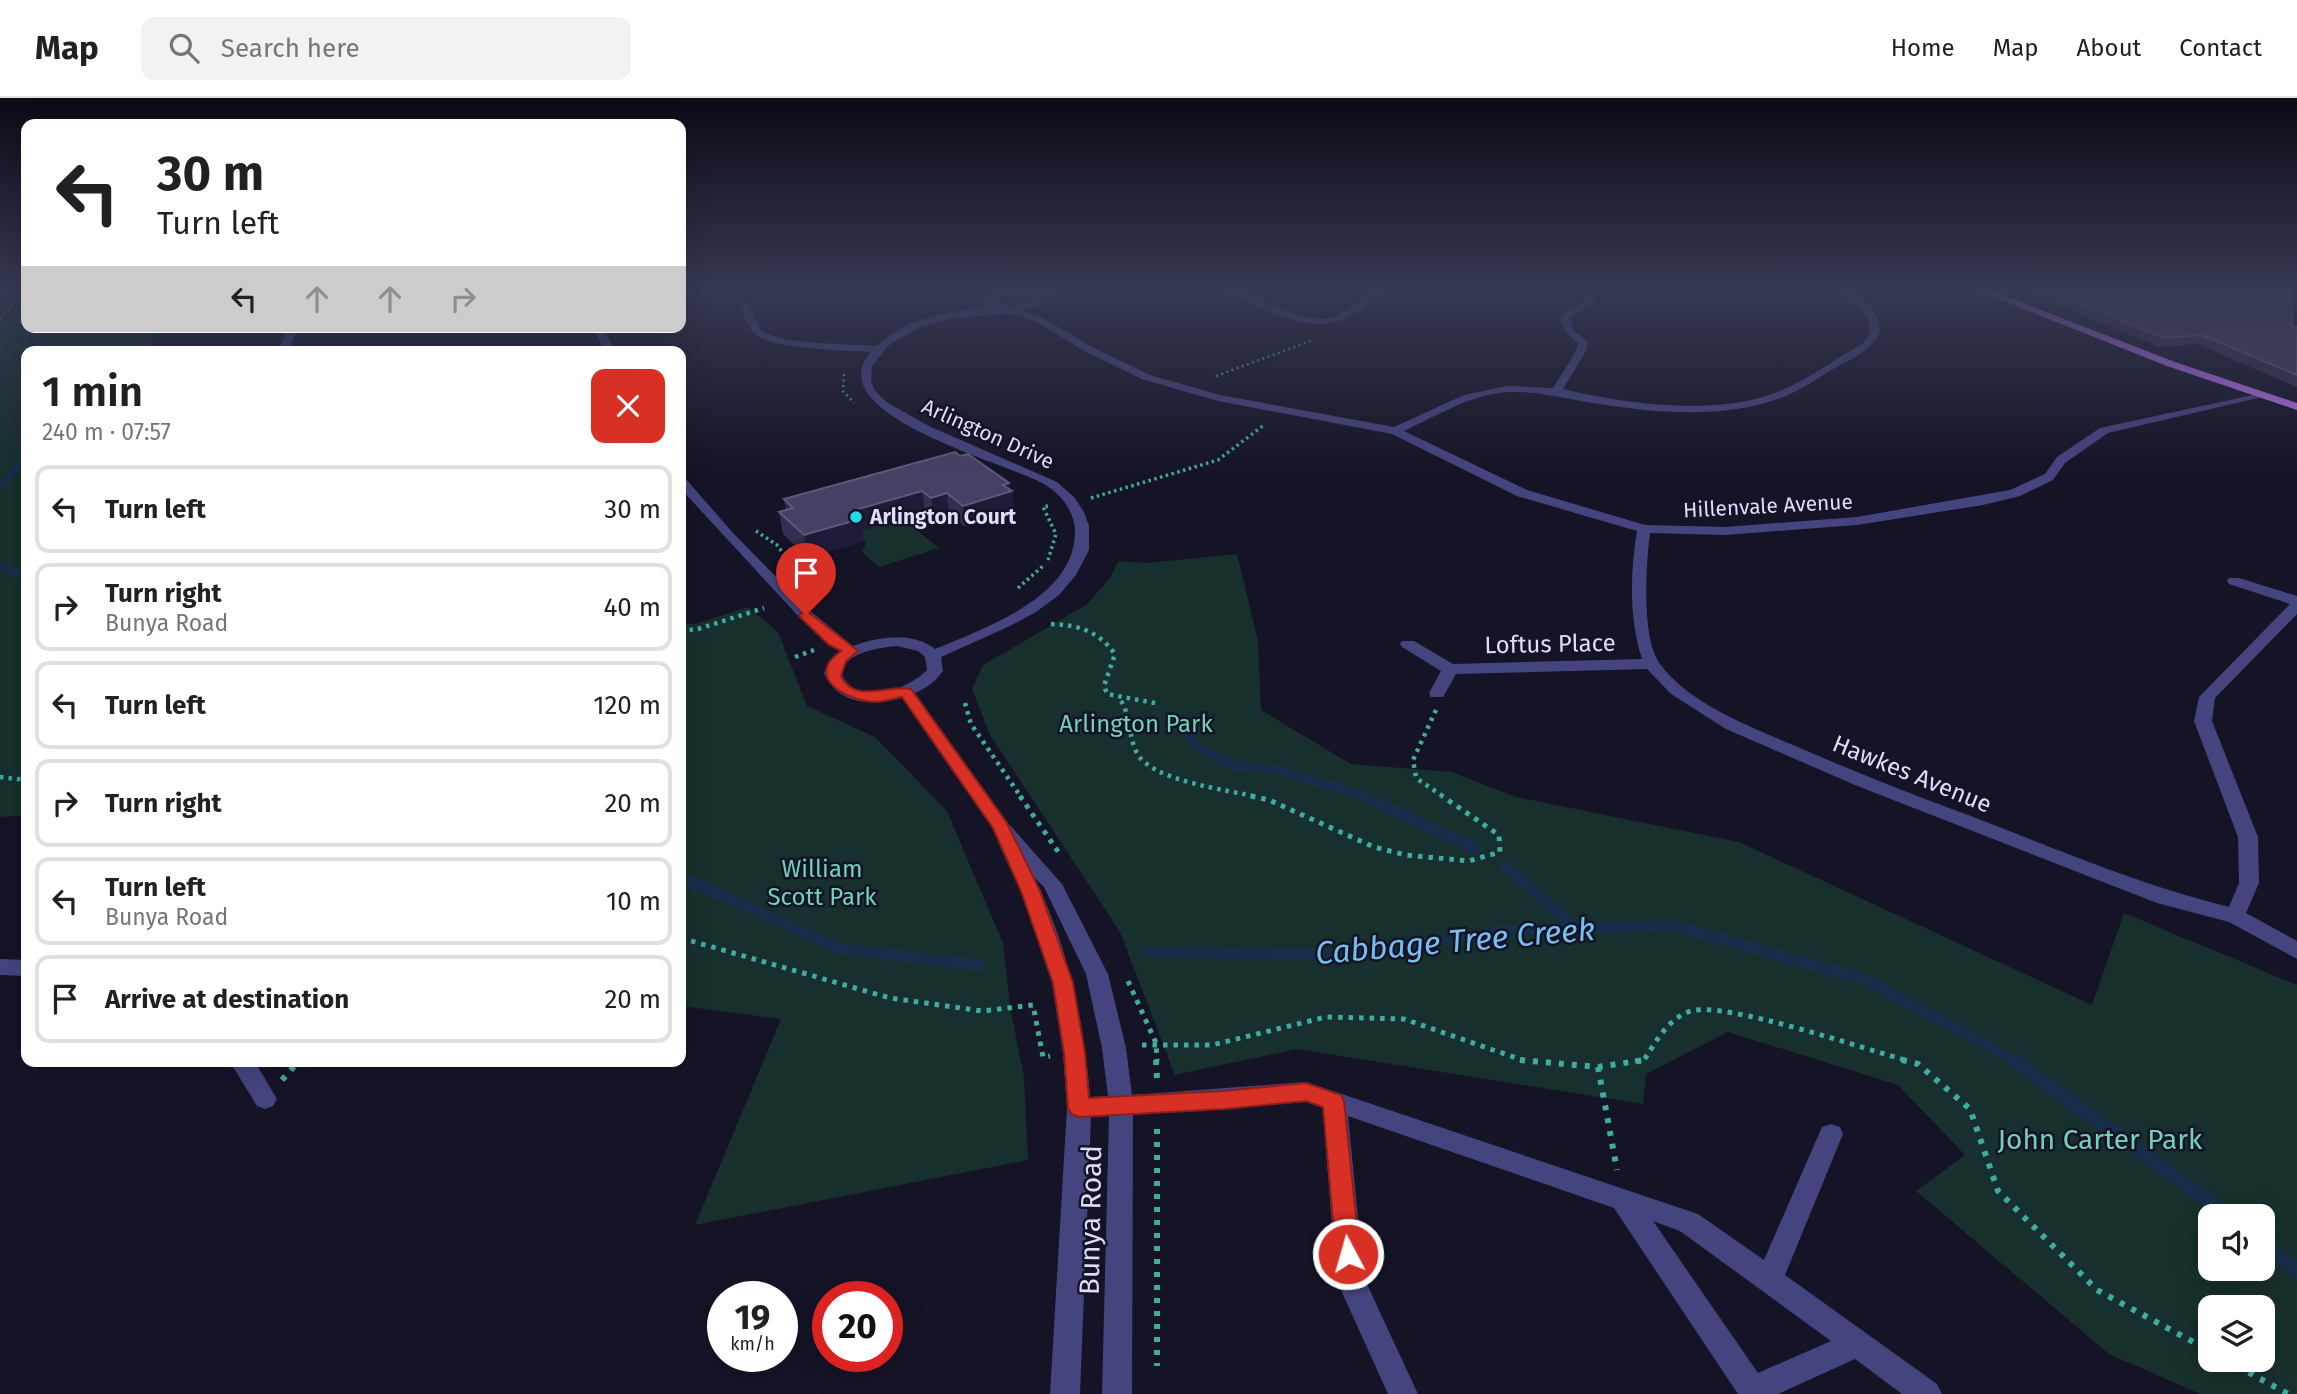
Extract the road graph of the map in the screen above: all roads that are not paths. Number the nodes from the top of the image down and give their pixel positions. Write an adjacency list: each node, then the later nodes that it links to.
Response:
1 (876, 351): 16 (street, Arlington Drive)
2 (1093, 351): 9 (street, Hillenvale Avenue)
3 (1581, 351): 6 (street)
4 (1852, 351): 6 (street)
5 (2138, 351): 7 (main road)
6 (1556, 391): 9 (street)
7 (2258, 395): 8 (main road); 11 (street, Hillenvale Avenue)
8 (2297, 407)
9 (1395, 431): 11 (street, Hillenvale Avenue)
10 (686, 487): 15 (street)
11 (1644, 529): 17 (street, Hawkes Avenue)
12 (2234, 581): 13 (street)
13 (2297, 603): 22 (street)
14 (1408, 645): 18 (street, Loftus Place)
15 (851, 651): 16 (street); 19 (street)
16 (933, 654): 19 (street)
17 (1651, 664): 18 (street, Loftus Place); 22 (street, Hawkes Avenue)
18 (1450, 668): 20 (street, Loftus Place)
19 (906, 692): 21 (street, Bunya Road)
20 (1437, 693)
21 (1001, 827): 29 (street, Bunya Road); 30 (street, Bunya Road)
22 (2235, 916): 23 (street, Hawkes Avenue)
23 (2297, 951)
24 (0, 967): 25 (street)
25 (21, 968)
26 (245, 1067): 27 (street)
27 (265, 1099)
28 (1334, 1101): 29 (street); 32 (street); 38 (street)
29 (1121, 1104): 30 (street); 37 (street, Bunya Road)
30 (1079, 1108): 36 (street, Bunya Road)
31 (1831, 1134): 33 (street)
32 (1623, 1200): 33 (street); 35 (street)
33 (1769, 1280): 34 (street)
34 (1858, 1344): 35 (street); 39 (street)
35 (1754, 1392)
36 (1065, 1394)
37 (1117, 1394)
38 (1403, 1394)
39 (1927, 1394)

